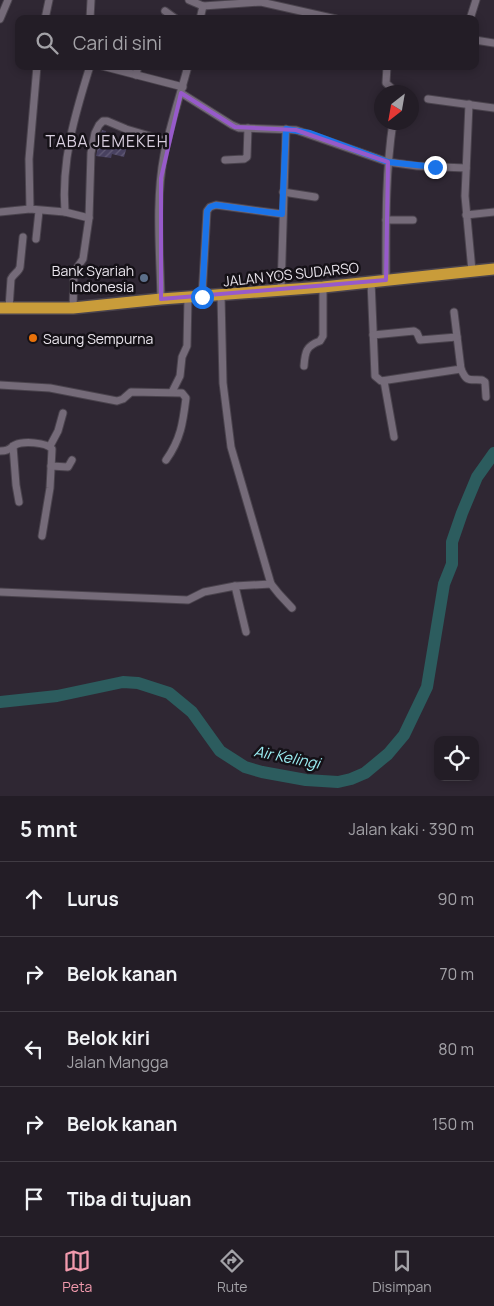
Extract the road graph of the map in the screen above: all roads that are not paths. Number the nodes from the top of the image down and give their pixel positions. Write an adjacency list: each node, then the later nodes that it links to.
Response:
1 (8, 0): 14 (street)
2 (49, 0): 8 (street)
3 (91, 0): 9 (street)
4 (192, 0): 6 (street)
5 (476, 0): 13 (street)
6 (203, 6): 11 (street); 12 (street)
7 (165, 11): 10 (street)
8 (46, 15)
9 (90, 15)
10 (170, 15)
11 (201, 15)
12 (318, 15)
13 (471, 15)
14 (0, 19)
15 (479, 41): 16 (street)
16 (494, 43)
17 (37, 70): 38 (street)
18 (89, 70): 41 (street)
19 (117, 70): 23 (street)
20 (137, 70): 23 (street)
21 (187, 70): 25 (street)
22 (387, 70): 24 (street)
23 (136, 75): 25 (street)
24 (388, 85)
25 (182, 90): 29 (street); 32 (street)
26 (428, 99): 27 (street)
27 (469, 104): 28 (street); 35 (street)
28 (494, 108)
29 (248, 128): 30 (street); 33 (street)
30 (286, 129): 34 (street); 36 (street)
31 (392, 130): 34 (street)
32 (167, 141): 45 (street); 59 (street)
33 (225, 160)
34 (388, 162): 35 (street); 46 (street)
35 (466, 168): 44 (street)
36 (283, 192): 37 (street); 43 (street)
37 (315, 197)
38 (30, 209): 39 (street); 40 (street)
39 (39, 211): 41 (street); 49 (street)
40 (0, 212)
41 (65, 212): 45 (street)
42 (494, 212): 44 (street)
43 (282, 214): 55 (street); 57 (street)
44 (466, 215): 51 (street)
45 (89, 218): 61 (street)
46 (386, 220): 47 (street); 52 (street)
47 (412, 220)
48 (23, 238): 60 (street)
49 (36, 239)
50 (494, 269): 51 (highway, JALAN YOS SUDARSO)
51 (472, 271): 52 (highway, JALAN YOS SUDARSO)
52 (386, 280): 53 (highway, JALAN YOS SUDARSO)
53 (371, 281): 54 (highway, JALAN YOS SUDARSO); 63 (street)
54 (323, 287): 55 (highway, JALAN YOS SUDARSO); 65 (street)
55 (281, 290): 56 (highway, JALAN YOS SUDARSO)
56 (221, 296): 57 (highway, JALAN YOS SUDARSO); 81 (street)
57 (202, 297): 58 (highway, JALAN YOS SUDARSO)
58 (188, 298): 59 (highway, JALAN YOS SUDARSO); 69 (street)
59 (161, 299): 61 (highway, JALAN YOS SUDARSO)
60 (5, 308): 61 (highway, JALAN YOS SUDARSO)
61 (73, 308)
62 (454, 312): 64 (street)
63 (373, 335): 64 (street); 67 (street)
64 (457, 337): 66 (street)
65 (304, 366)
66 (460, 369): 67 (street); 70 (street)
67 (384, 381): 72 (street)
68 (0, 385): 69 (street)
69 (172, 392): 77 (street)
70 (486, 397)
71 (63, 413): 74 (street)
72 (394, 437)
73 (13, 446): 74 (street); 75 (street); 79 (street)
74 (50, 446): 78 (street)
75 (0, 450)
76 (72, 460): 78 (street)
77 (166, 460)
78 (51, 466): 80 (street)
79 (19, 502)
80 (42, 536)
81 (272, 584): 82 (street); 84 (street)
82 (235, 586): 83 (street); 85 (street)
83 (0, 592)
84 (292, 608)
85 (246, 632)

